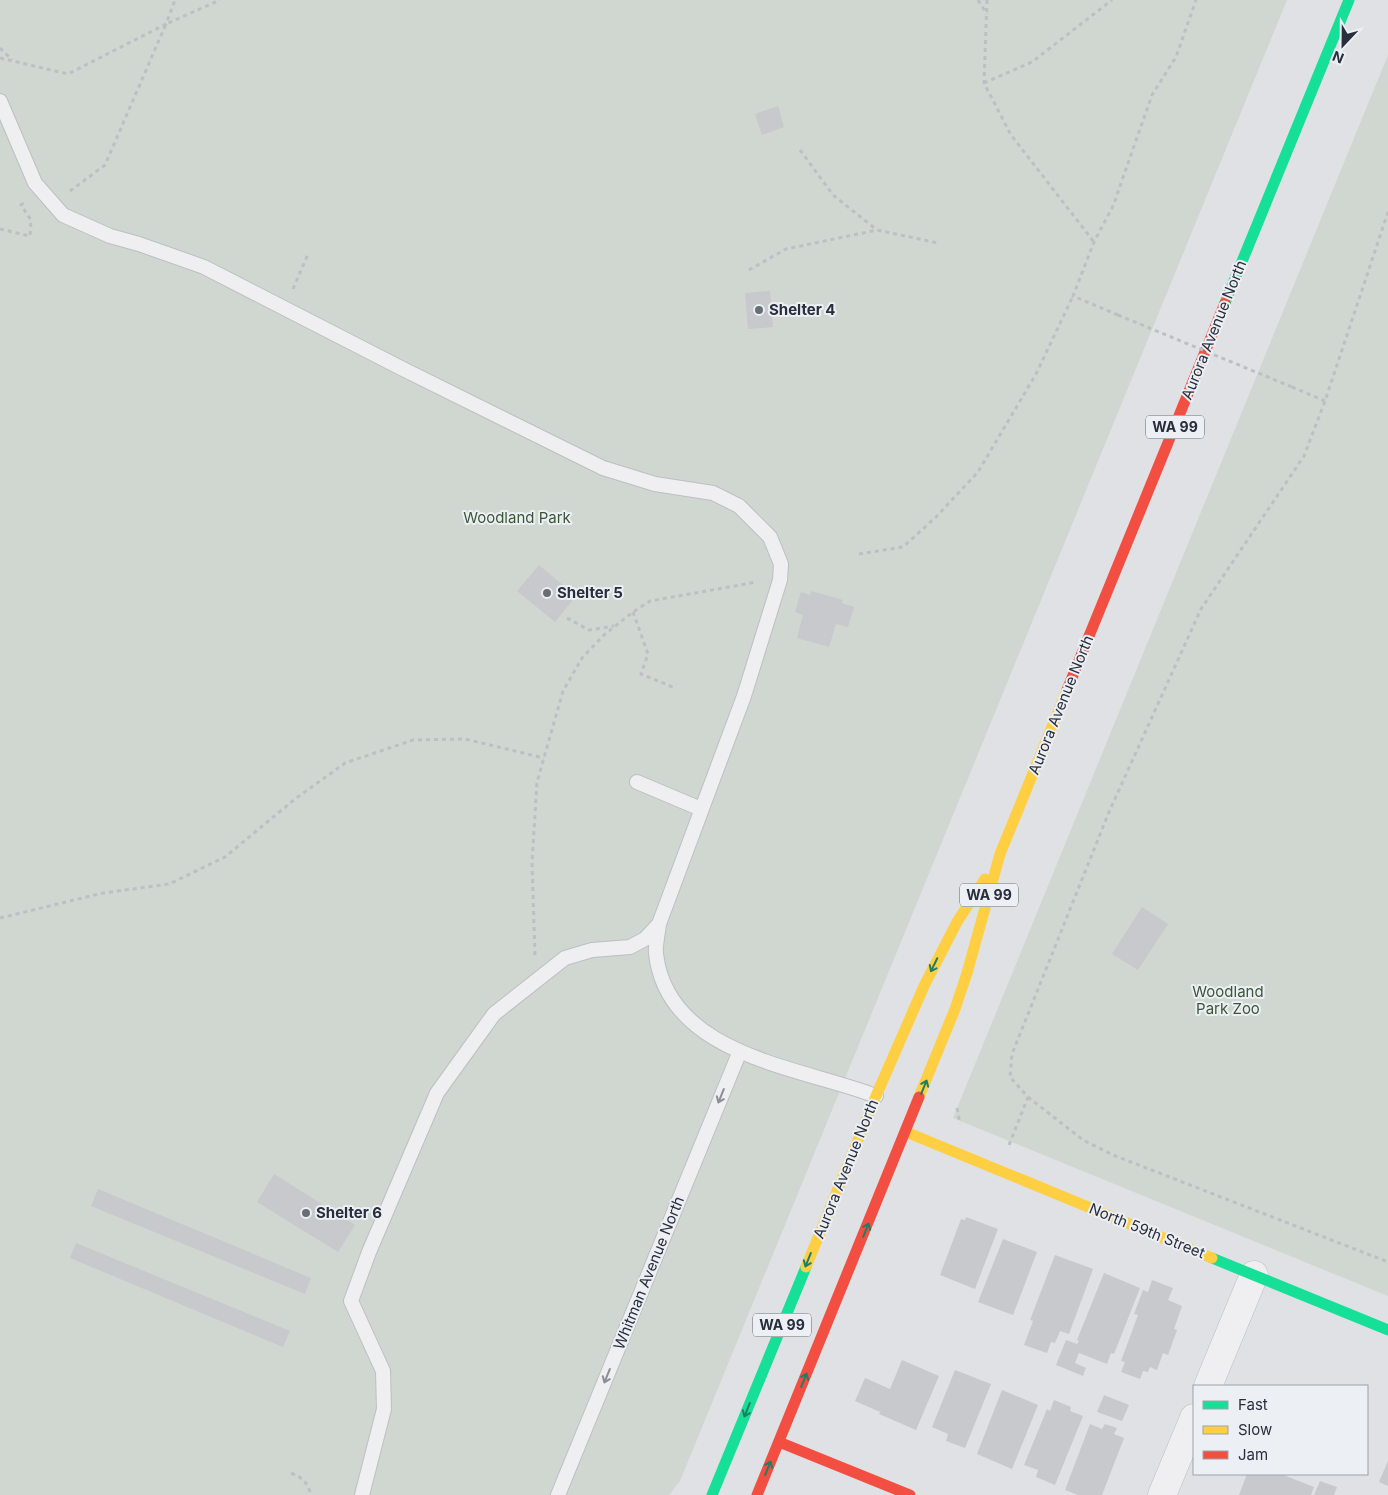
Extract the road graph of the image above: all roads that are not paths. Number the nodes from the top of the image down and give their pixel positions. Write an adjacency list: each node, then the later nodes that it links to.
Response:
1 (1349, 0): 5 (main road, Aurora Avenue North / WA 99)
2 (0, 101): 4 (lane)
3 (637, 782): 4 (lane)
4 (702, 809): 6 (lane)
5 (1000, 854): 8 (main road, Aurora Avenue North / WA 99, one-way to 8); 9 (main road, Aurora Avenue North / WA 99, one-way to 5)
6 (659, 924): 7 (lane); 16 (lane)
7 (740, 1051): 8 (lane); 17 (lane, Whitman Avenue North, one-way to 17)
8 (876, 1096): 15 (main road, Aurora Avenue North / WA 99, one-way to 15)
9 (906, 1132): 10 (main road, North 59th Street); 14 (main road, Aurora Avenue North / WA 99, one-way to 9)
10 (1254, 1275): 11 (main road, North 59th Street); 12 (street)
11 (1388, 1330)
12 (1208, 1385)
13 (1193, 1420): 22 (street)
14 (779, 1442): 20 (main road, Aurora Avenue North / WA 99, one-way to 14); 21 (main road)
15 (723, 1468): 18 (main road); 19 (main road, Aurora Avenue North / WA 99)
16 (362, 1495)
17 (558, 1495)
18 (704, 1495)
19 (712, 1495)
20 (758, 1495)
21 (910, 1495)
22 (1162, 1495)

